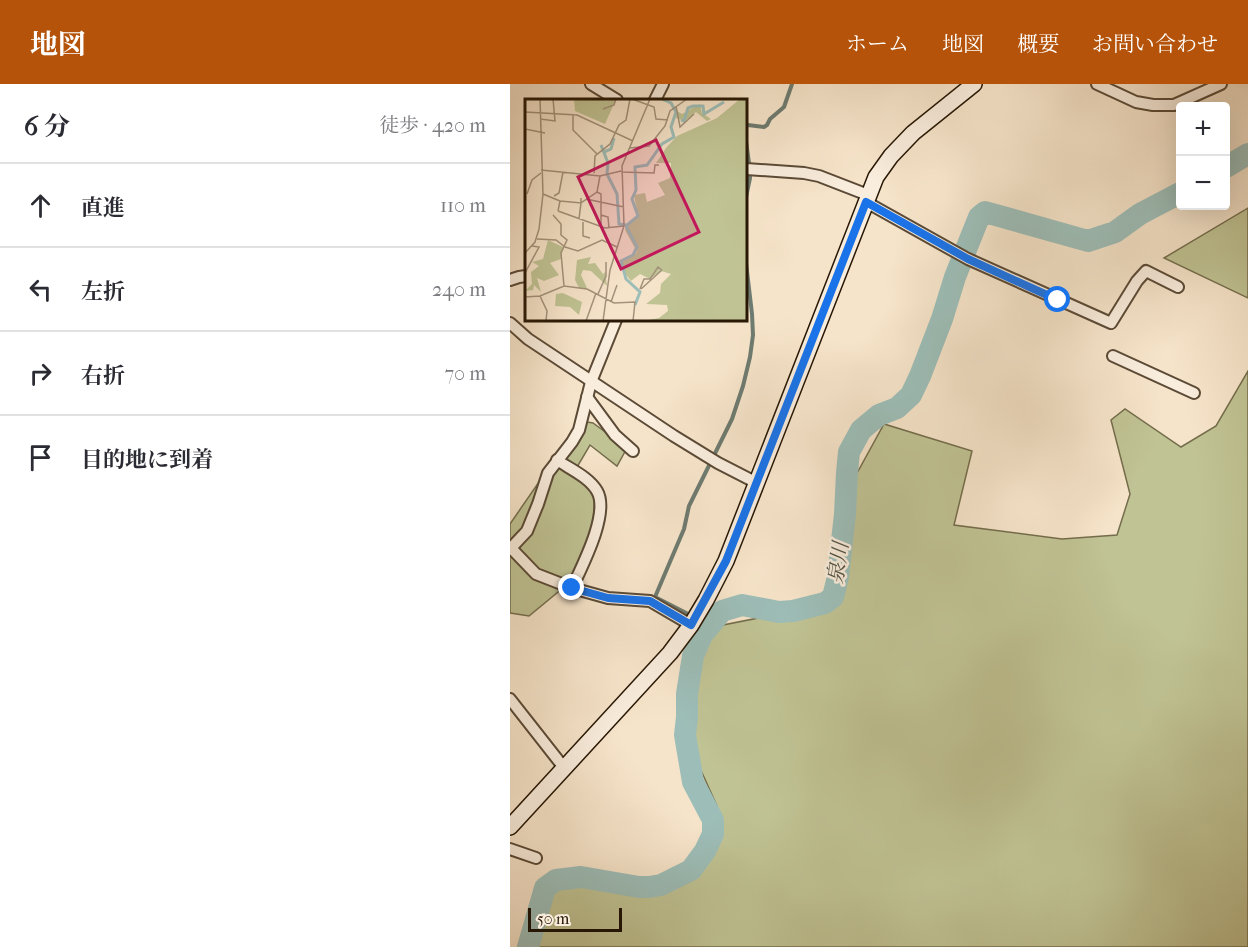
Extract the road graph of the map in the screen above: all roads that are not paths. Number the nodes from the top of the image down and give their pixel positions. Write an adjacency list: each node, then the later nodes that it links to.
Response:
1 (591, 84): 6 (street)
2 (663, 84): 7 (street)
3 (974, 84): 9 (street)
4 (1097, 84): 5 (street)
5 (1221, 84)
6 (615, 99)
7 (656, 99)
8 (747, 169): 9 (street)
9 (867, 198): 12 (street); 21 (street)
10 (525, 276): 11 (street)
11 (510, 280)
12 (1178, 287)
13 (615, 321): 16 (street)
14 (510, 323): 16 (street)
15 (1113, 356): 17 (street)
16 (591, 382): 18 (street); 21 (street)
17 (1194, 393)
18 (587, 397): 19 (street); 20 (street)
19 (633, 451)
20 (557, 460): 22 (street); 23 (street)
21 (757, 483): 24 (street)
22 (511, 548): 23 (street)
23 (572, 588): 24 (street)
24 (691, 625): 26 (street)
25 (510, 699): 26 (street)
26 (565, 769): 27 (street)
27 (510, 826)
28 (510, 849): 29 (street)
29 (536, 858)

